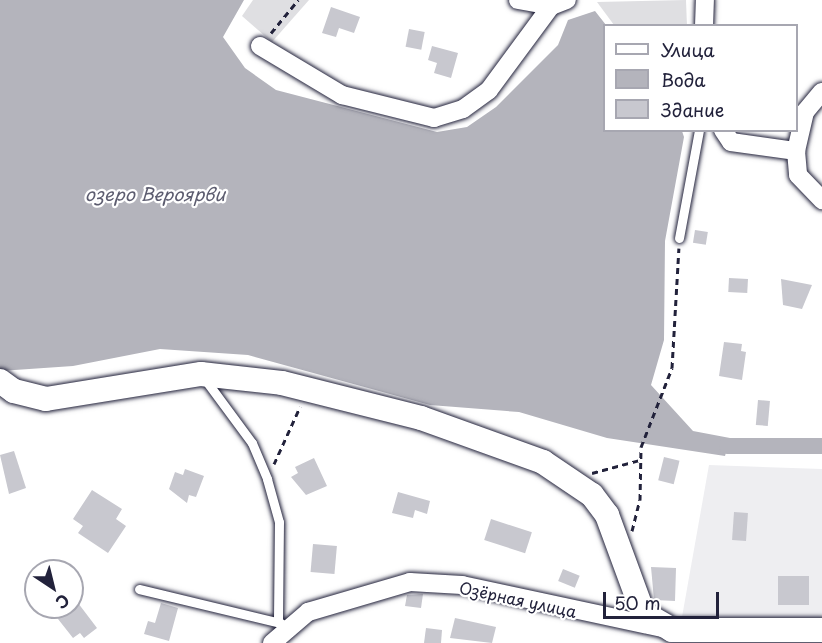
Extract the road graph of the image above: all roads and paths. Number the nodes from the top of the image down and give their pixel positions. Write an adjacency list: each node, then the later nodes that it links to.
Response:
1 (298, 0): 6 (path)
2 (518, 0): 4 (street)
3 (705, 0): 5 (street)
4 (559, 3): 6 (street)
5 (704, 24)
6 (260, 46)
7 (822, 92): 10 (street)
8 (699, 132): 12 (lane)
9 (724, 132): 10 (street)
10 (796, 152): 11 (street)
11 (822, 200)
12 (679, 238): 16 (path)
13 (201, 374): 14 (street); 15 (street); 18 (lane)
14 (0, 381)
15 (306, 389): 17 (street); 18 (path)
16 (640, 460): 17 (path); 19 (path)
17 (570, 476): 19 (street)
18 (267, 478): 21 (lane)
19 (618, 542): 22 (street)
20 (139, 589): 21 (lane)
21 (281, 623): 22 (street, Озёрная улица); 25 (street, Озёрная улица)
22 (672, 630): 24 (street)
23 (822, 630): 24 (street)
24 (744, 638)
25 (272, 643)

